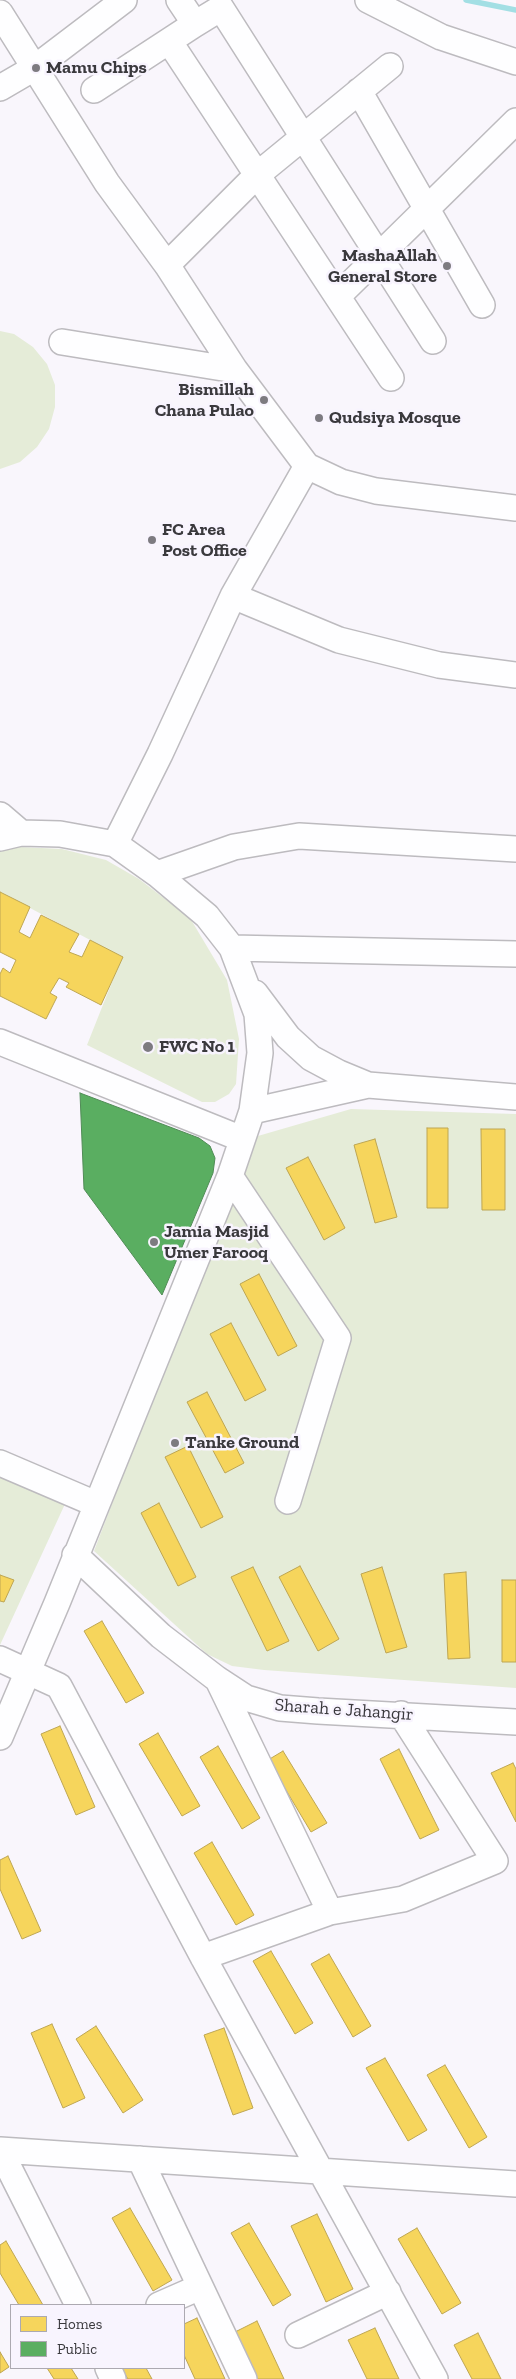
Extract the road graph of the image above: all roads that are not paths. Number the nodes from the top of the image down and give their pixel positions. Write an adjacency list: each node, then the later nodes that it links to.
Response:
1 (124, 0): 9 (street)
2 (179, 0): 5 (street)
3 (368, 0): 7 (street)
4 (0, 13): 9 (street)
5 (194, 24): 6 (street); 14 (street)
6 (169, 41): 11 (street); 15 (street)
7 (516, 62)
8 (390, 66): 12 (street)
9 (36, 67): 10 (street); 18 (street)
10 (0, 88)
11 (94, 90)
12 (359, 91): 14 (street); 16 (street)
13 (516, 121): 16 (street)
14 (303, 137): 15 (street); 17 (street)
15 (257, 175): 18 (street); 19 (street)
16 (427, 209): 17 (street); 20 (street)
17 (379, 256): 19 (street); 21 (street)
18 (167, 265): 23 (street)
19 (338, 296): 24 (street)
20 (482, 305)
21 (433, 341)
22 (62, 342): 23 (street)
23 (235, 370): 25 (street)
24 (391, 378)
25 (307, 466): 26 (street); 27 (street)
26 (516, 508)
27 (233, 596): 28 (street); 31 (street)
28 (516, 675)
29 (0, 816): 30 (street)
30 (11, 836): 31 (street)
31 (115, 844): 33 (street)
32 (516, 849): 33 (street)
33 (157, 874): 34 (street)
34 (232, 948): 35 (street); 36 (street)
35 (516, 954)
36 (247, 983): 38 (street); 40 (street)
37 (0, 1042): 41 (street)
38 (368, 1084): 39 (street); 40 (street)
39 (516, 1097)
40 (252, 1111): 41 (street)
41 (242, 1139): 42 (street)
42 (230, 1176): 44 (street); 45 (street)
43 (0, 1464): 45 (street)
44 (288, 1501)
45 (96, 1504): 46 (street)
46 (75, 1555): 48 (street); 49 (street, Sharah e Jahangir)
47 (0, 1659): 48 (street)
48 (28, 1672): 52 (street); 54 (street)
49 (217, 1680): 50 (street, Sharah e Jahangir); 53 (street)
50 (402, 1714): 51 (street, Sharah e Jahangir); 53 (street)
51 (516, 1722)
52 (0, 1737)
53 (330, 1912): 54 (street)
54 (203, 1957): 57 (street)
55 (0, 2150): 56 (street); 61 (street)
56 (140, 2159): 57 (street); 59 (street)
57 (322, 2171): 58 (street); 60 (street)
58 (516, 2184)
59 (200, 2287): 62 (street); 64 (street)
60 (388, 2292): 63 (street); 65 (street)
61 (77, 2304)
62 (161, 2304)
63 (298, 2335)
64 (244, 2379)
65 (435, 2379)

